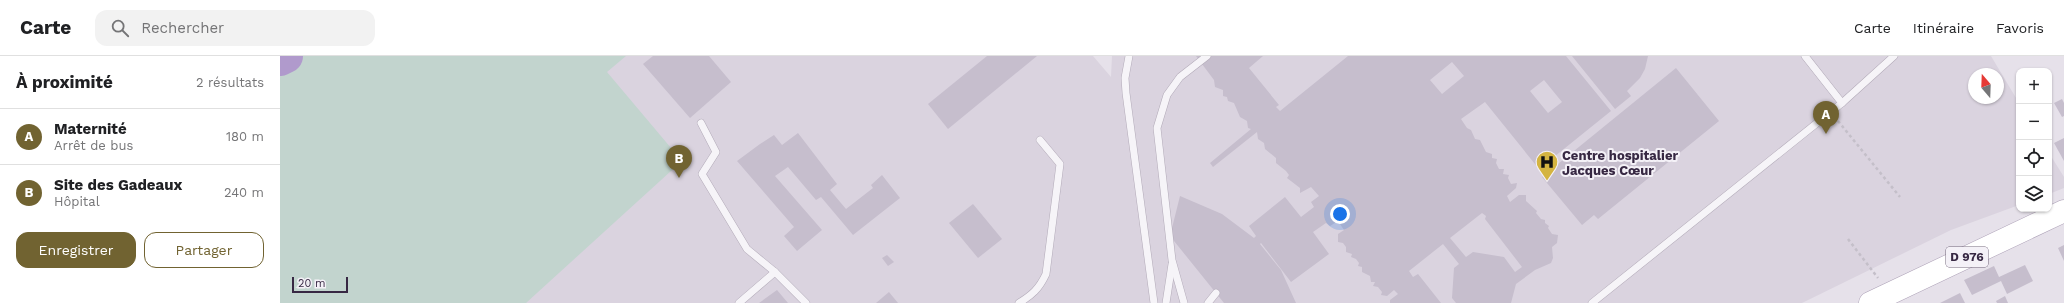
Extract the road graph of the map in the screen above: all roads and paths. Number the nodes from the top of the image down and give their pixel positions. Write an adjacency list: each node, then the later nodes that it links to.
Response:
1 (1129, 56): 19 (lane)
2 (1207, 56): 12 (lane)
3 (1805, 56): 5 (lane)
4 (1894, 56): 5 (lane)
5 (1842, 103): 6 (lane)
6 (1831, 112): 9 (path); 23 (lane)
7 (701, 123): 13 (lane)
8 (1040, 140): 18 (lane)
9 (1900, 197)
10 (2064, 211): 24 (main road, D 976)
11 (1848, 239): 14 (path)
12 (1172, 260): 20 (lane); 21 (lane)
13 (775, 272): 16 (lane); 17 (lane)
14 (1875, 272)
15 (1216, 293): 22 (lane)
16 (739, 303)
17 (806, 303)
18 (1019, 303)
19 (1154, 303)
20 (1166, 303)
21 (1184, 303)
22 (1208, 303)
23 (1592, 303)
24 (1870, 303)

